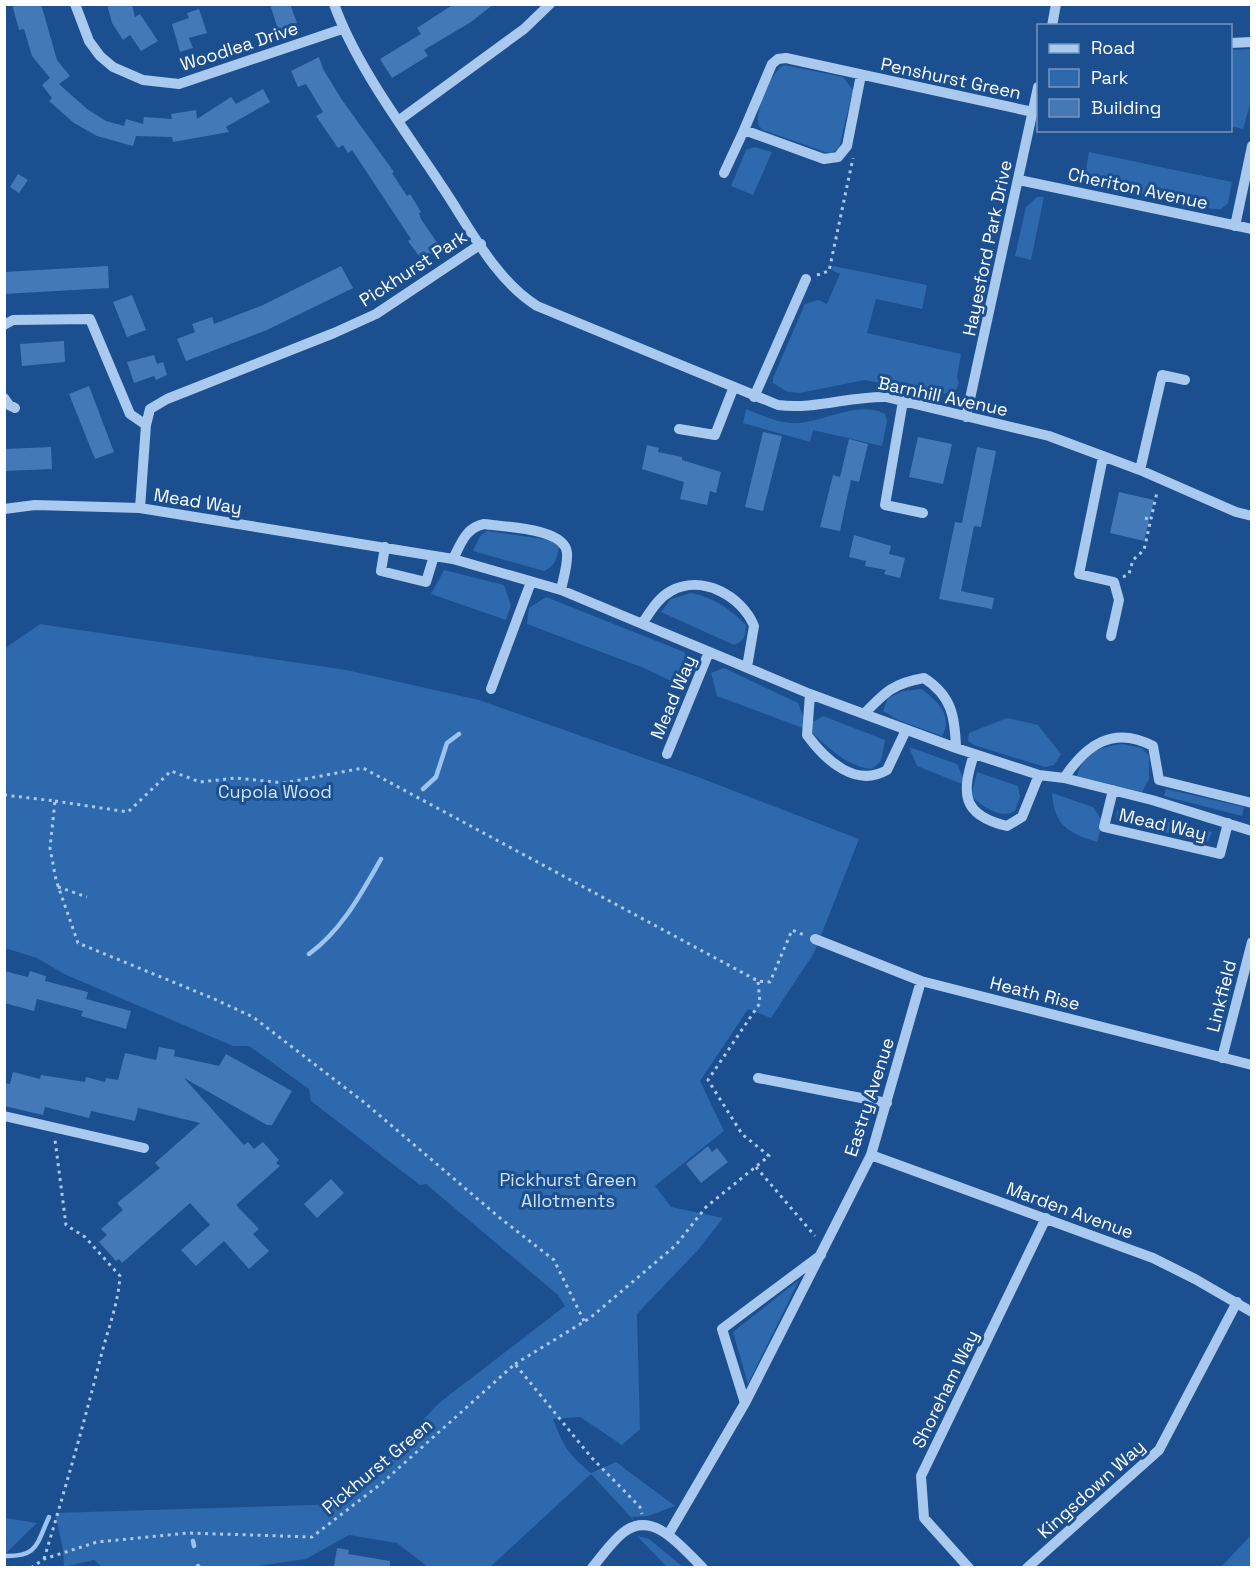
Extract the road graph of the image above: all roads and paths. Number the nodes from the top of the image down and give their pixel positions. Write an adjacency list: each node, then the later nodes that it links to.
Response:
1 (75, 4): 6 (street, Woodlea Drive)
2 (334, 4): 6 (street, Pickhurst Park)
3 (550, 4): 12 (street)
4 (1056, 4): 5 (street)
5 (1052, 24)
6 (342, 29): 12 (street, Pickhurst Park)
7 (1251, 42): 8 (street)
8 (1232, 43)
9 (861, 75): 11 (street, Penshurst Green); 13 (street, Penshurst Green); 14 (street, Penshurst Green)
10 (1037, 92): 11 (street, Hayesford Park Drive)
11 (1033, 112): 17 (street, Hayesford Park Drive)
12 (398, 121): 20 (street, Pickhurst Park)
13 (744, 130): 14 (street); 16 (street, Penshurst Green)
14 (846, 146): 21 (path)
15 (1251, 146): 18 (street)
16 (724, 173)
17 (1019, 180): 18 (street, Cheriton Avenue); 29 (street, Hayesford Park Drive)
18 (1235, 226): 19 (street, Cheriton Avenue)
19 (1251, 229)
20 (481, 244): 24 (street, Barnhill Avenue); 30 (street, Pickhurst Park)
21 (806, 279): 25 (street)
22 (4, 325): 30 (street)
23 (1185, 380): 35 (street)
24 (733, 388): 25 (street, Barnhill Avenue); 32 (street)
25 (754, 397): 27 (street, Barnhill Avenue)
26 (4, 398): 28 (street)
27 (903, 401): 29 (street, Barnhill Avenue); 39 (street)
28 (15, 408)
29 (966, 417): 34 (street, Barnhill Avenue)
30 (146, 424): 37 (street)
31 (679, 429): 32 (street)
32 (715, 435): 33 (street)
33 (726, 439)
34 (1103, 456): 35 (street, Barnhill Avenue); 47 (street)
35 (1140, 470): 36 (street, Barnhill Avenue)
36 (1160, 478): 40 (street, Barnhill Avenue); 42 (path)
37 (140, 508): 38 (street, Mead Way); 43 (street, Mead Way)
38 (4, 509)
39 (923, 513)
40 (1251, 516)
41 (1145, 518): 42 (path)
42 (1151, 520): 47 (path)
43 (385, 547): 44 (street, Mead Way); 44 (street)
44 (434, 556): 45 (street, Mead Way)
45 (453, 559): 46 (street, Mead Way); 48 (street)
46 (531, 582): 48 (street, Mead Way); 53 (street)
47 (1114, 582): 50 (street)
48 (561, 591): 49 (street, Mead Way)
49 (643, 622): 51 (street, Mead Way); 52 (street)
50 (1111, 636)
51 (710, 652): 52 (street, Mead Way); 58 (street, Mead Way)
52 (747, 667): 54 (street, Mead Way)
53 (491, 689)
54 (810, 693): 55 (street, Mead Way); 56 (street)
55 (866, 713): 56 (street, Mead Way); 57 (street)
56 (906, 730): 57 (street, Mead Way)
57 (956, 748): 59 (street, Mead Way)
58 (667, 754)
59 (974, 754): 60 (street, Mead Way); 60 (street)
60 (1039, 775): 61 (street, Mead Way)
61 (1064, 778): 62 (street, Mead Way); 63 (street, Mead Way)
62 (1159, 780): 65 (street, Mead Way); 67 (street)
63 (1113, 790): 65 (street, Mead Way); 68 (street, Mead Way)
64 (4, 795): 66 (path)
65 (1152, 800): 68 (street, Mead Way)
66 (55, 801): 70 (path); 74 (path)
67 (1251, 804)
68 (1228, 823): 69 (street, Mead Way)
69 (1251, 831)
70 (58, 887): 71 (path); 89 (path)
71 (87, 897)
72 (815, 939): 74 (path); 75 (street, Heath Rise)
73 (1251, 942): 76 (street, Linkfield)
74 (758, 981): 84 (path)
75 (921, 981): 76 (street, Heath Rise); 79 (street, Eastry Avenue)
76 (1222, 1058): 77 (street, Heath Rise)
77 (1251, 1065)
78 (758, 1077): 79 (street)
79 (887, 1103): 83 (street, Eastry Avenue)
80 (4, 1116): 81 (street)
81 (53, 1128): 82 (street); 94 (path)
82 (144, 1148)
83 (871, 1155): 85 (street, Marden Avenue); 86 (street, Eastry Avenue)
84 (756, 1167): 86 (path); 89 (path, Pickhurst Green)
85 (1046, 1218): 87 (street, Marden Avenue); 98 (street, Shoreham Way)
86 (824, 1250): 91 (street, Eastry Avenue); 91 (street, Eastry Avenue)
87 (1237, 1302): 88 (street, Marden Avenue); 99 (street, Kingsdown Way)
88 (1251, 1312)
89 (584, 1321): 90 (path, Pickhurst Green)
90 (515, 1364): 92 (path); 94 (path, Pickhurst Green)
91 (745, 1403): 93 (street, Eastry Avenue)
92 (647, 1525): 93 (street); 96 (street)
93 (668, 1535): 97 (street)
94 (44, 1559): 95 (path, Pickhurst Green)
95 (31, 1568)
96 (592, 1568)
97 (703, 1568)
98 (969, 1568)
99 (1027, 1568)

